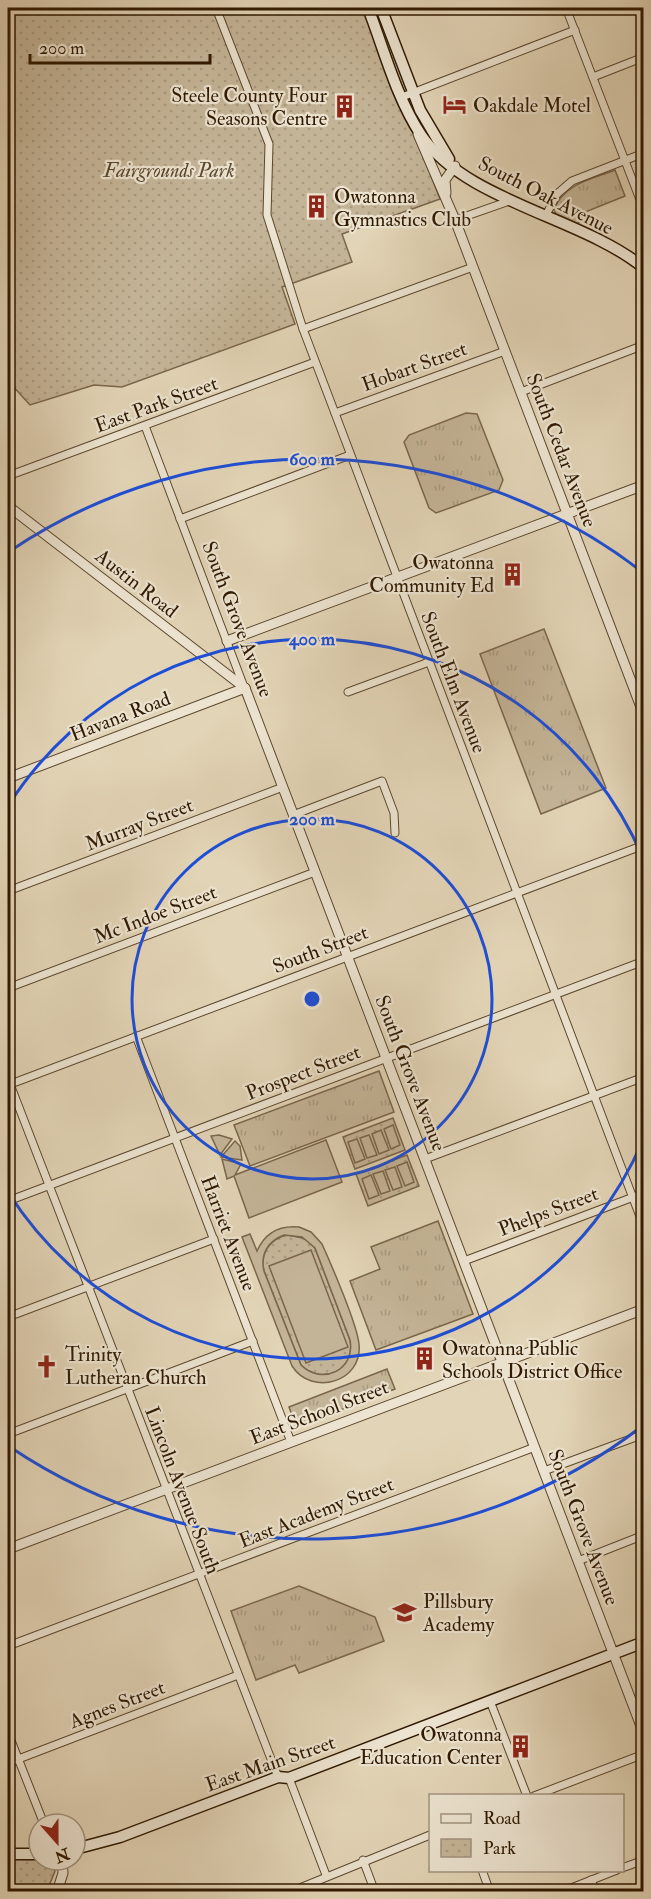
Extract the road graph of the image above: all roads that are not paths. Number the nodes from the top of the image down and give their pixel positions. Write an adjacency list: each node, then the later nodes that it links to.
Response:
1 (216, 8): 21 (street, South Elm Avenue)
2 (368, 8): 9 (main road, South Cedar Avenue)
3 (381, 8): 8 (main road)
4 (566, 8): 5 (street)
5 (575, 30): 7 (street); 8 (street)
6 (644, 57): 7 (street)
7 (593, 77): 12 (street)
8 (413, 93): 9 (street); 13 (main road)
9 (402, 97): 10 (main road, South Cedar Avenue)
10 (412, 121): 13 (main road, South Oak Avenue); 14 (street, South Cedar Avenue)
11 (644, 153): 12 (street)
12 (625, 160): 16 (street); 17 (street)
13 (454, 166): 14 (street, South Cedar Avenue); 15 (main road, South Oak Avenue)
14 (447, 198): 18 (street, South Cedar Avenue)
15 (512, 200): 17 (main road, South Oak Avenue); 18 (street)
16 (644, 210)
17 (546, 215): 19 (main road, South Oak Avenue)
18 (455, 220): 20 (street, South Cedar Avenue)
19 (643, 266)
20 (473, 267): 21 (street); 23 (street, South Cedar Avenue)
21 (303, 329): 24 (street, South Elm Avenue)
22 (644, 345): 25 (street)
23 (505, 351): 25 (street, South Cedar Avenue); 26 (street, Hobart Street)
24 (315, 362): 26 (street, South Elm Avenue); 27 (street, East Park Street)
25 (521, 392): 32 (street, South Cedar Avenue)
26 (334, 413): 28 (street, South Elm Avenue)
27 (145, 426): 29 (street, East Park Street); 33 (street, South Grove Avenue)
28 (350, 455): 33 (street); 34 (street, South Elm Avenue)
29 (8, 476)
30 (644, 484): 32 (street)
31 (8, 506): 37 (street, Austin Road)
32 (567, 514): 34 (street); 39 (street, South Cedar Avenue)
33 (180, 519): 35 (street, South Grove Avenue)
34 (397, 578): 35 (street); 36 (street, South Elm Avenue)
35 (227, 641): 37 (street, South Grove Avenue)
36 (429, 662): 38 (street); 47 (street, South Elm Avenue)
37 (245, 688): 40 (street, Havana Road); 41 (street, South Grove Avenue)
38 (348, 692)
39 (644, 715)
40 (8, 778)
41 (283, 787): 42 (street, South Grove Avenue); 46 (street, Murray Street)
42 (293, 815): 43 (street); 45 (street, South Grove Avenue)
43 (395, 833)
44 (644, 844): 47 (street, South Street)
45 (315, 872): 48 (street, South Grove Avenue); 50 (street, Mc Indoe Street)
46 (8, 891)
47 (517, 892): 48 (street, South Street); 51 (street, South Elm Avenue)
48 (346, 957): 52 (street, South Street); 53 (street, South Grove Avenue)
49 (644, 961): 51 (street, Prospect Street)
50 (8, 988)
51 (555, 994): 53 (street, Prospect Street); 56 (street, South Elm Avenue)
52 (136, 1036): 55 (street, South Street); 57 (street, Harriet Avenue)
53 (386, 1058): 57 (street, Prospect Street); 58 (street, South Grove Avenue)
54 (644, 1077): 56 (street)
55 (8, 1083): 59 (street, Lincoln Avenue South)
56 (594, 1096): 58 (street); 61 (street, South Elm Avenue)
57 (175, 1138): 59 (street, Prospect Street); 64 (street, Harriet Avenue)
58 (425, 1160): 65 (street, South Grove Avenue)
59 (48, 1186): 62 (street, Prospect Street); 66 (street, Lincoln Avenue South)
60 (644, 1193): 61 (street, Phelps Street)
61 (632, 1197): 63 (street, South Elm Avenue); 65 (street, Phelps Street)
62 (8, 1201)
63 (644, 1227)
64 (214, 1239): 66 (street); 69 (street, Harriet Avenue)
65 (464, 1261): 70 (street, South Grove Avenue)
66 (87, 1287): 68 (street); 71 (street, Lincoln Avenue South)
67 (644, 1309): 70 (street, East School Street)
68 (8, 1317)
69 (252, 1341): 71 (street); 74 (street, Harriet Avenue)
70 (502, 1362): 74 (street, East School Street); 75 (street, South Grove Avenue)
71 (126, 1388): 72 (street); 77 (street, Lincoln Avenue South)
72 (8, 1434)
73 (644, 1434): 76 (street)
74 (291, 1442): 77 (street, East School Street)
75 (535, 1447): 76 (street, South Grove Avenue); 81 (street, East Academy Street)
76 (544, 1471): 80 (street, South Grove Avenue)
77 (165, 1490): 79 (street, East School Street); 81 (street, Lincoln Avenue South)
78 (644, 1535): 80 (street)
79 (8, 1549)
80 (578, 1561): 84 (street, South Grove Avenue)
81 (198, 1574): 83 (street, East Academy Street); 85 (street, Lincoln Avenue South)
82 (644, 1642): 84 (main road, East Main Street)
83 (8, 1646)
84 (613, 1654): 86 (main road, East Main Street); 88 (street, South Grove Avenue)
85 (238, 1675): 90 (street, Agnes Street); 92 (street, Lincoln Avenue South)
86 (490, 1701): 92 (main road, East Main Street); 93 (street)
87 (8, 1732): 90 (street)
88 (644, 1734)
89 (644, 1754): 94 (street)
90 (18, 1759): 91 (street, Agnes Street); 95 (street)
91 (8, 1763)
92 (283, 1778): 97 (main road, East Main Street); 106 (street, Lincoln Avenue South)
93 (526, 1794)
94 (539, 1794)
95 (39, 1812)
96 (429, 1835): 100 (street)
97 (87, 1846)
98 (8, 1854): 99 (main road)
99 (27, 1854)
100 (363, 1860): 106 (street); 110 (street)
101 (644, 1860): 102 (street)
102 (624, 1867)
103 (63, 1872): 108 (street)
104 (484, 1872): 111 (street)
105 (612, 1872): 107 (street)
106 (326, 1875): 109 (street)
107 (591, 1880): 112 (street); 113 (street)
108 (57, 1892)
109 (290, 1892)
110 (375, 1892)
111 (490, 1892)
112 (561, 1892)
113 (596, 1892)

